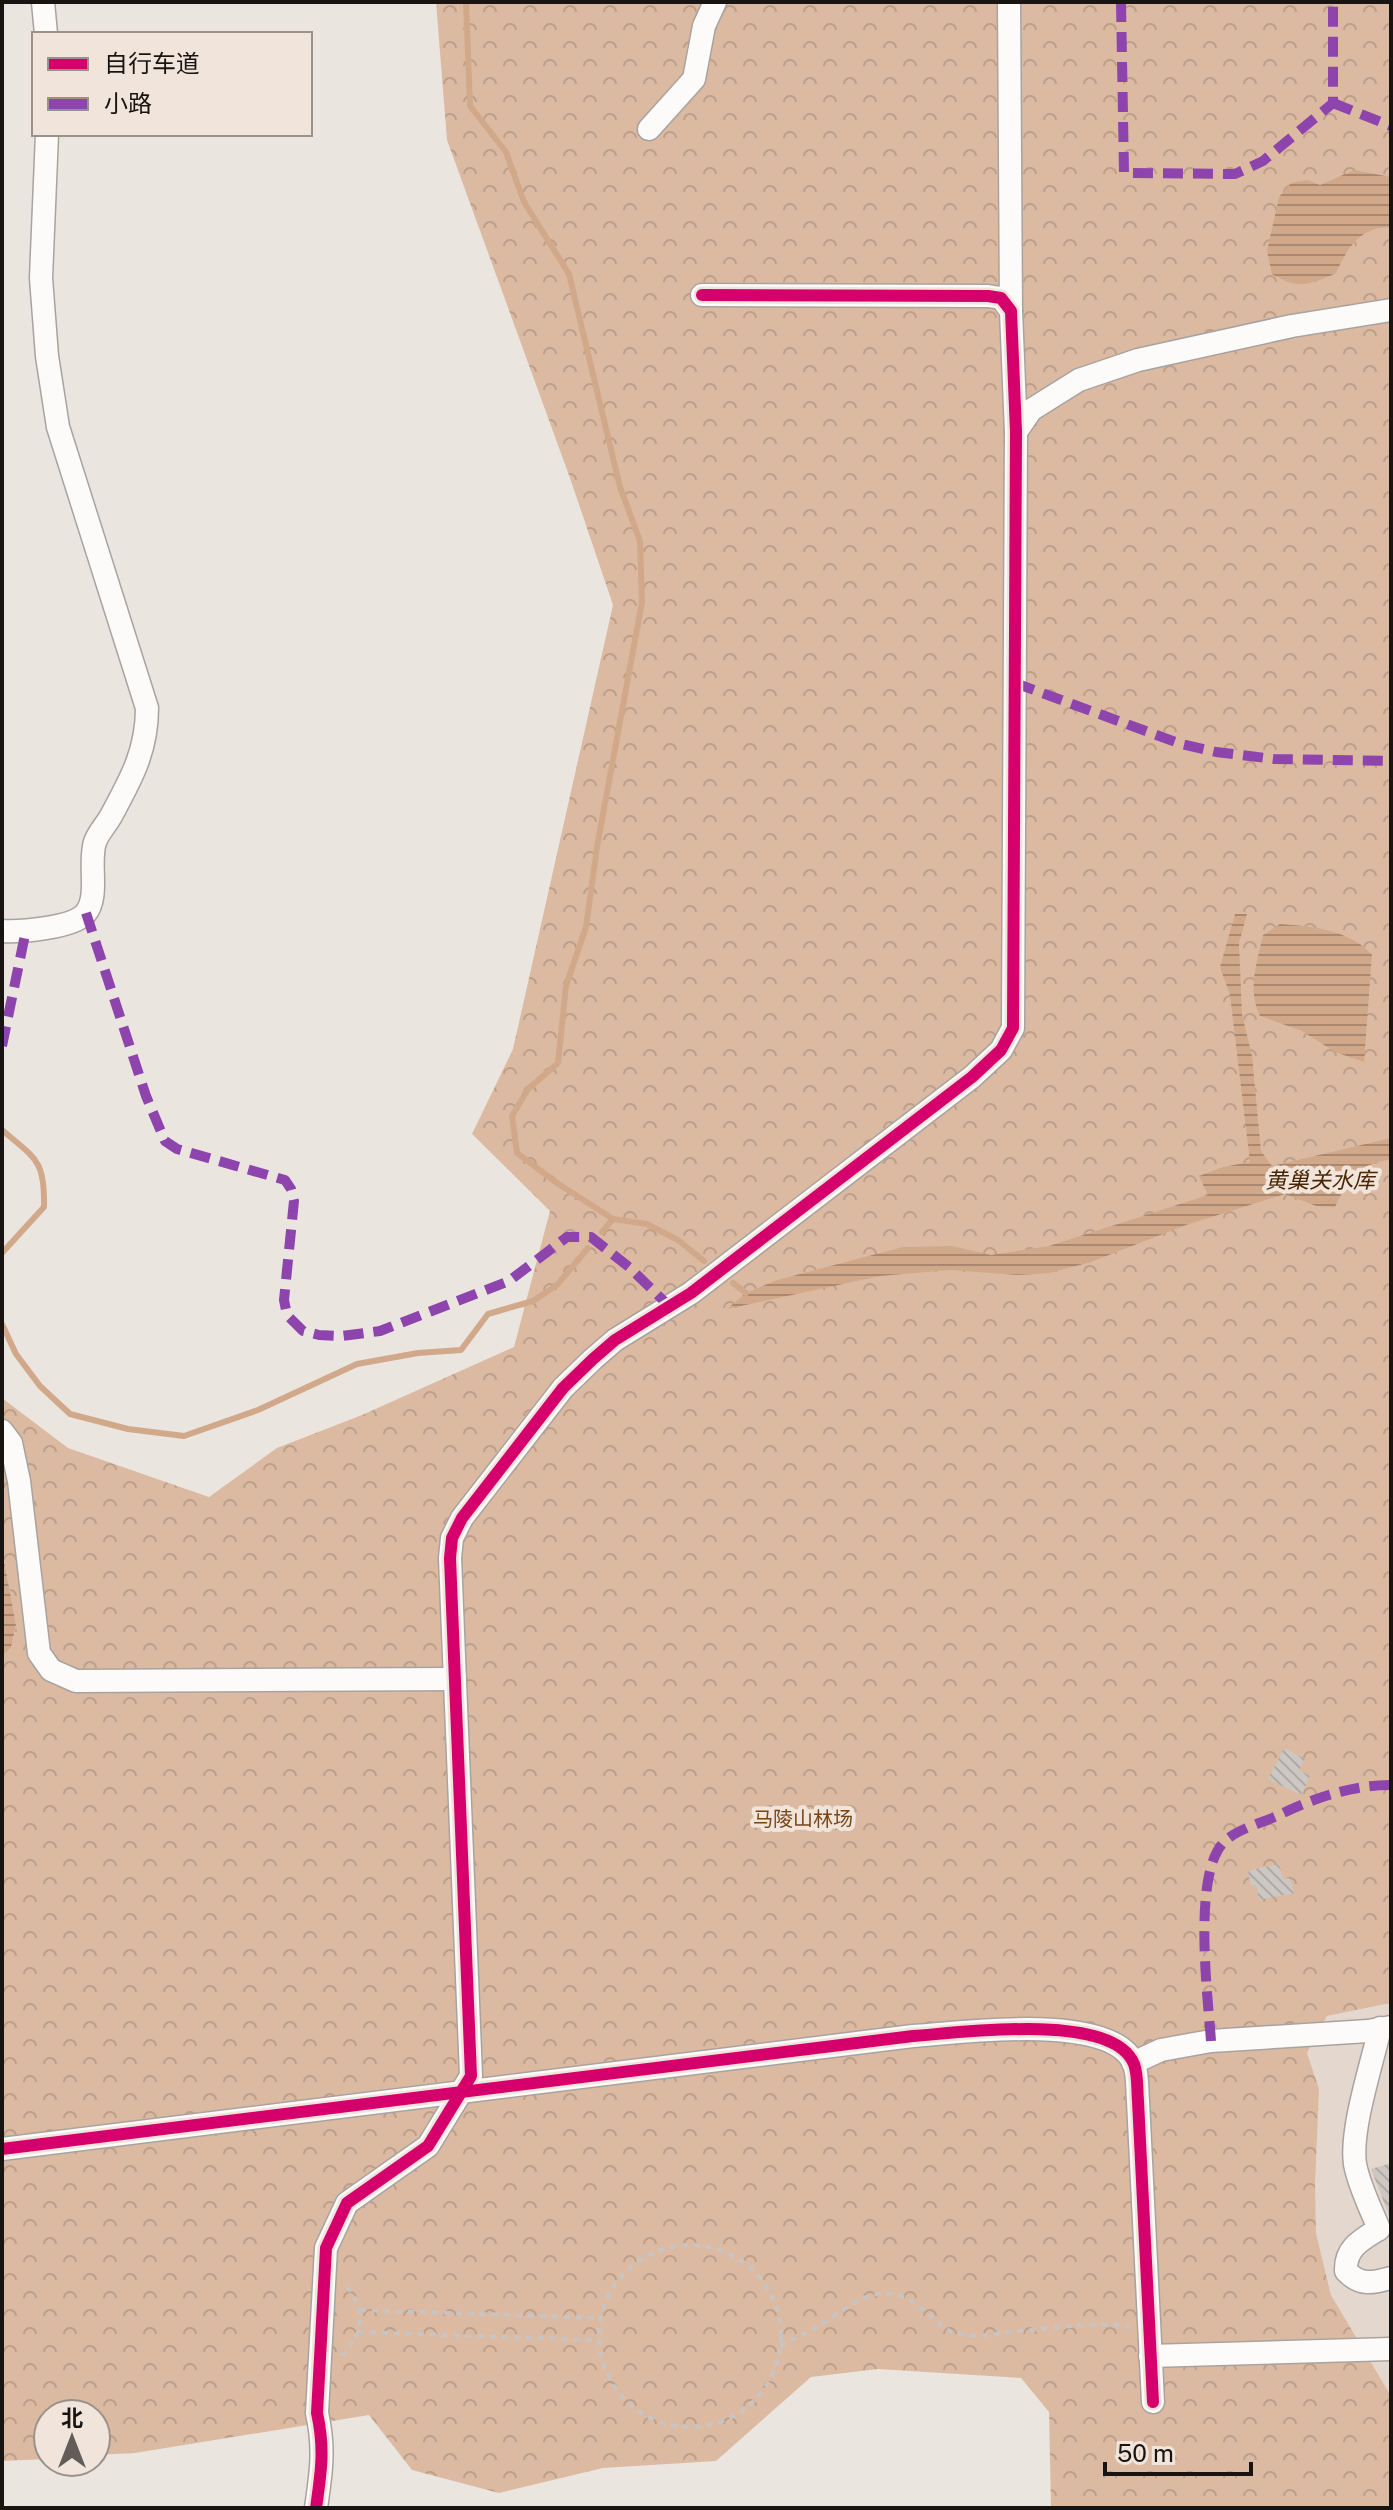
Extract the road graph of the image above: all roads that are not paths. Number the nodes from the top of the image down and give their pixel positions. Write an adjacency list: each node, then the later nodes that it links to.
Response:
1 (43, 2): 4 (street)
2 (715, 2): 5 (street)
3 (1009, 2): 9 (street)
4 (46, 32)
5 (649, 129)
6 (47, 136): 11 (street)
7 (702, 295): 9 (street)
8 (1391, 310): 10 (street)
9 (1011, 311): 10 (street)
10 (1016, 432): 13 (street)
11 (2, 931)
12 (2, 1431): 13 (street)
13 (455, 1679): 16 (street)
14 (1386, 2028): 15 (street); 18 (street)
15 (1133, 2063): 16 (street); 19 (street)
16 (462, 2092): 17 (street); 22 (street)
17 (2, 2149)
18 (1391, 2278)
19 (1150, 2348): 20 (street); 21 (street)
20 (1391, 2349)
21 (1153, 2402)
22 (316, 2508)

